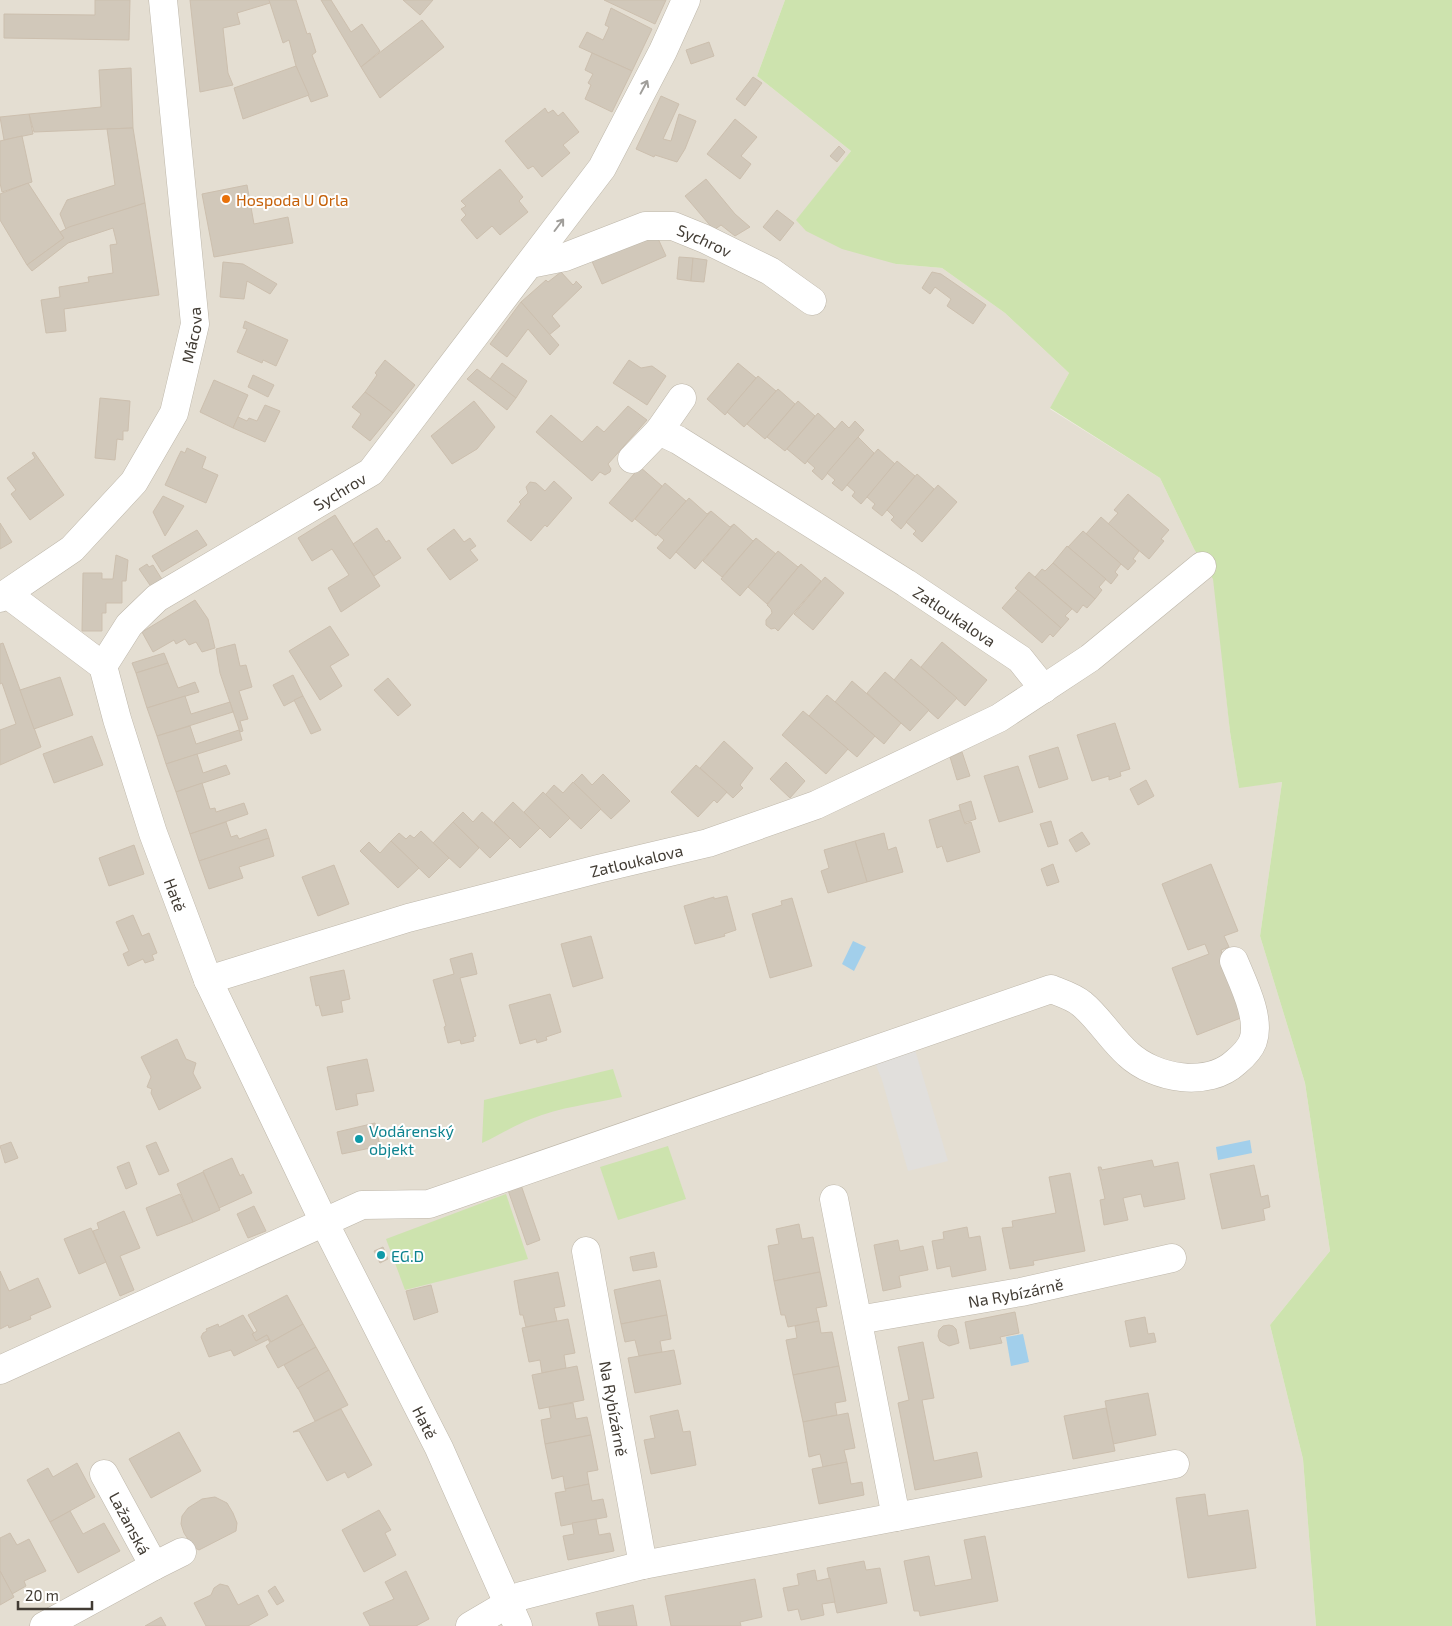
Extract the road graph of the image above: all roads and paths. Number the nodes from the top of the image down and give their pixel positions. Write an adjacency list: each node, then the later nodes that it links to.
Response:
1 (163, 0): 9 (street, Mácova)
2 (686, 0): 3 (street, Sychrov, one-way to 2)
3 (530, 264): 4 (street, Sychrov); 10 (street, Sychrov)
4 (812, 301)
5 (682, 398): 6 (street)
6 (659, 431): 7 (street); 11 (street, Zatloukalova)
7 (632, 459)
8 (1202, 566): 11 (street, Zatloukalova)
9 (4, 596): 10 (street)
10 (102, 666): 13 (street, Hatě)
11 (1044, 689): 13 (street, Zatloukalova)
12 (1234, 961): 15 (street)
13 (208, 980): 15 (street, Hatě)
14 (834, 1199): 18 (street)
15 (324, 1222): 19 (street); 26 (street, Hatě)
16 (586, 1251): 24 (street, Na Rybízárně)
17 (1172, 1258): 18 (street, Na Rybízárně)
18 (858, 1320): 22 (street)
19 (0, 1370)
20 (1175, 1464): 22 (street)
21 (104, 1474): 25 (street, Lažanská)
22 (896, 1517): 24 (street)
23 (182, 1552): 25 (street)
24 (643, 1565): 26 (street)
25 (154, 1566): 27 (street, Lažanská)
26 (513, 1614): 28 (street)
27 (44, 1626)
28 (470, 1626)

